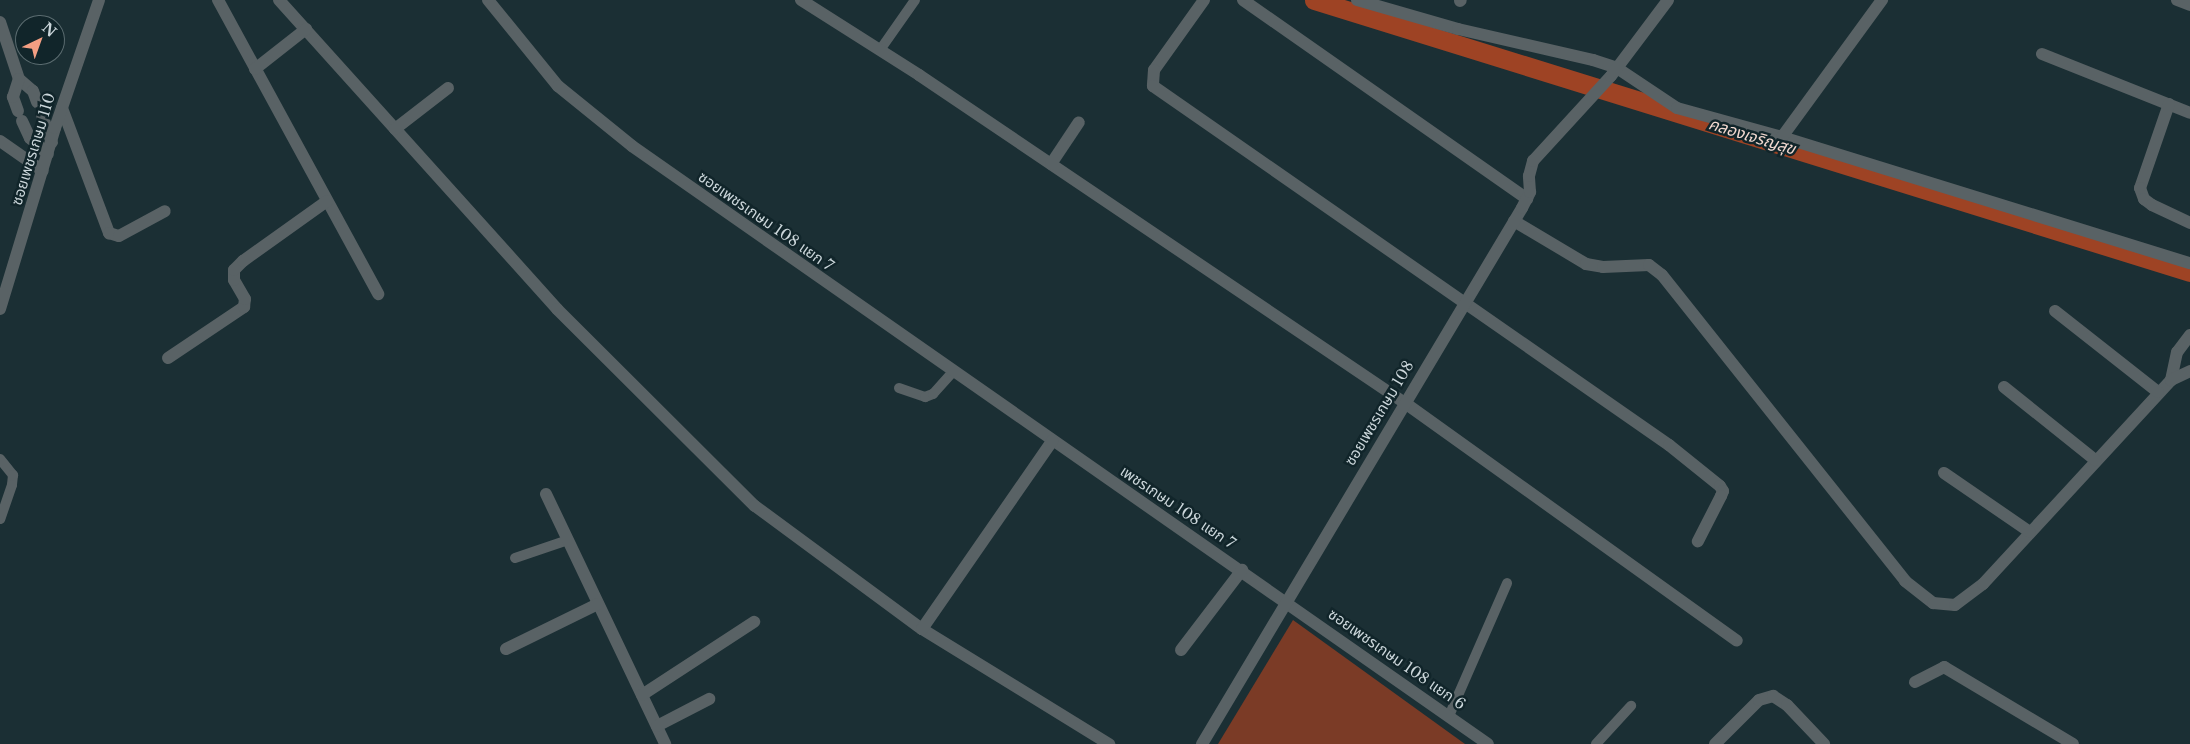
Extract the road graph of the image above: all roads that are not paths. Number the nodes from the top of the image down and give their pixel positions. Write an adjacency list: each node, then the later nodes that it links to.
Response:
1 (99, 0): 24 (street, ซอยเพชรเกษม 110)
2 (218, 0): 18 (street)
3 (279, 0): 15 (street)
4 (488, 0): 47 (street, ซอยเพชรเกษม 108 แยก 7)
5 (801, 0): 16 (street)
6 (915, 0): 16 (lane)
7 (1204, 0): 41 (street)
8 (1243, 0): 34 (street)
9 (1357, 0): 19 (street)
10 (1668, 0): 19 (street, ซอยเพชรเกษม 108)
11 (1882, 0): 29 (street)
12 (2177, 0): 13 (street)
13 (2190, 6)
14 (0, 22): 20 (street)
15 (306, 29): 18 (street); 28 (street)
16 (880, 50): 32 (street)
17 (2042, 54): 23 (street)
18 (256, 69): 35 (street)
19 (1614, 72): 29 (street); 34 (street, ซอยเพชรเกษม 108)
20 (19, 79): 22 (street); 31 (street)
21 (448, 88): 28 (street)
22 (37, 102)
23 (2169, 104): 25 (street); 38 (street)
24 (62, 108): 31 (street, ซอยเพชรเกษม 110); 36 (street)
25 (2190, 113)
26 (42, 115): 31 (street)
27 (1079, 122): 32 (street)
28 (396, 129): 68 (street)
29 (1782, 137): 39 (street)
30 (0, 141): 33 (street)
31 (50, 148): 33 (street, ซอยเพชรเกษม 110)
32 (1051, 164): 52 (street)
33 (43, 170): 42 (street, ซอยเพชรเกษม 110)
34 (1527, 198): 37 (street, ซอยเพชรเกษม 108)
35 (328, 202): 40 (street); 45 (street)
36 (165, 211)
37 (1514, 221): 41 (street, ซอยเพชรเกษม 108); 59 (street)
38 (2190, 223)
39 (2190, 263)
40 (378, 294)
41 (1466, 302): 52 (street, ซอยเพชรเกษม 108); 61 (street)
42 (0, 309)
43 (2055, 311): 51 (street)
44 (2190, 335): 48 (street)
45 (168, 358)
46 (2190, 370): 48 (street)
47 (953, 372): 50 (lane); 53 (street, ซอยเพชรเกษม 108 แยก 7)
48 (2171, 380): 51 (street)
49 (2004, 387): 55 (street)
50 (899, 388)
51 (2158, 392): 55 (street)
52 (1405, 403): 65 (street, ซอยเพชรเกษม 108); 69 (street)
53 (1052, 441): 63 (street, เพชรเกษม 108 แยก 7); 68 (street)
54 (0, 459): 58 (lane)
55 (2095, 460): 59 (street)
56 (1944, 473): 59 (street)
57 (546, 494): 60 (street)
58 (0, 520)
59 (2030, 532)
60 (568, 540): 62 (lane); 66 (street)
61 (1698, 540)
62 (515, 558)
63 (1242, 570): 65 (street, เพชรเกษม 108 แยก 7); 71 (street)
64 (1507, 583): 76 (lane)
65 (1286, 600): 76 (street, ซอยเพชรเกษม 108 แยก 6); 80 (street, ซอยเพชรเกษม 108)
66 (598, 604): 70 (street); 73 (street)
67 (754, 622): 73 (street)
68 (922, 629): 79 (street)
69 (1737, 641)
70 (506, 649)
71 (1181, 650)
72 (1914, 682): 85 (street)
73 (642, 695): 77 (street)
74 (708, 698): 77 (street)
75 (1631, 706): 82 (lane)
76 (1449, 716): 81 (street, ซอยเพชรเกษม 108 แยก 6)
77 (657, 726): 78 (street)
78 (665, 744)
79 (1109, 744)
80 (1202, 744)
81 (1488, 744)
82 (1596, 744)
83 (1715, 744): 84 (street)
84 (1824, 744)
85 (2073, 744)

